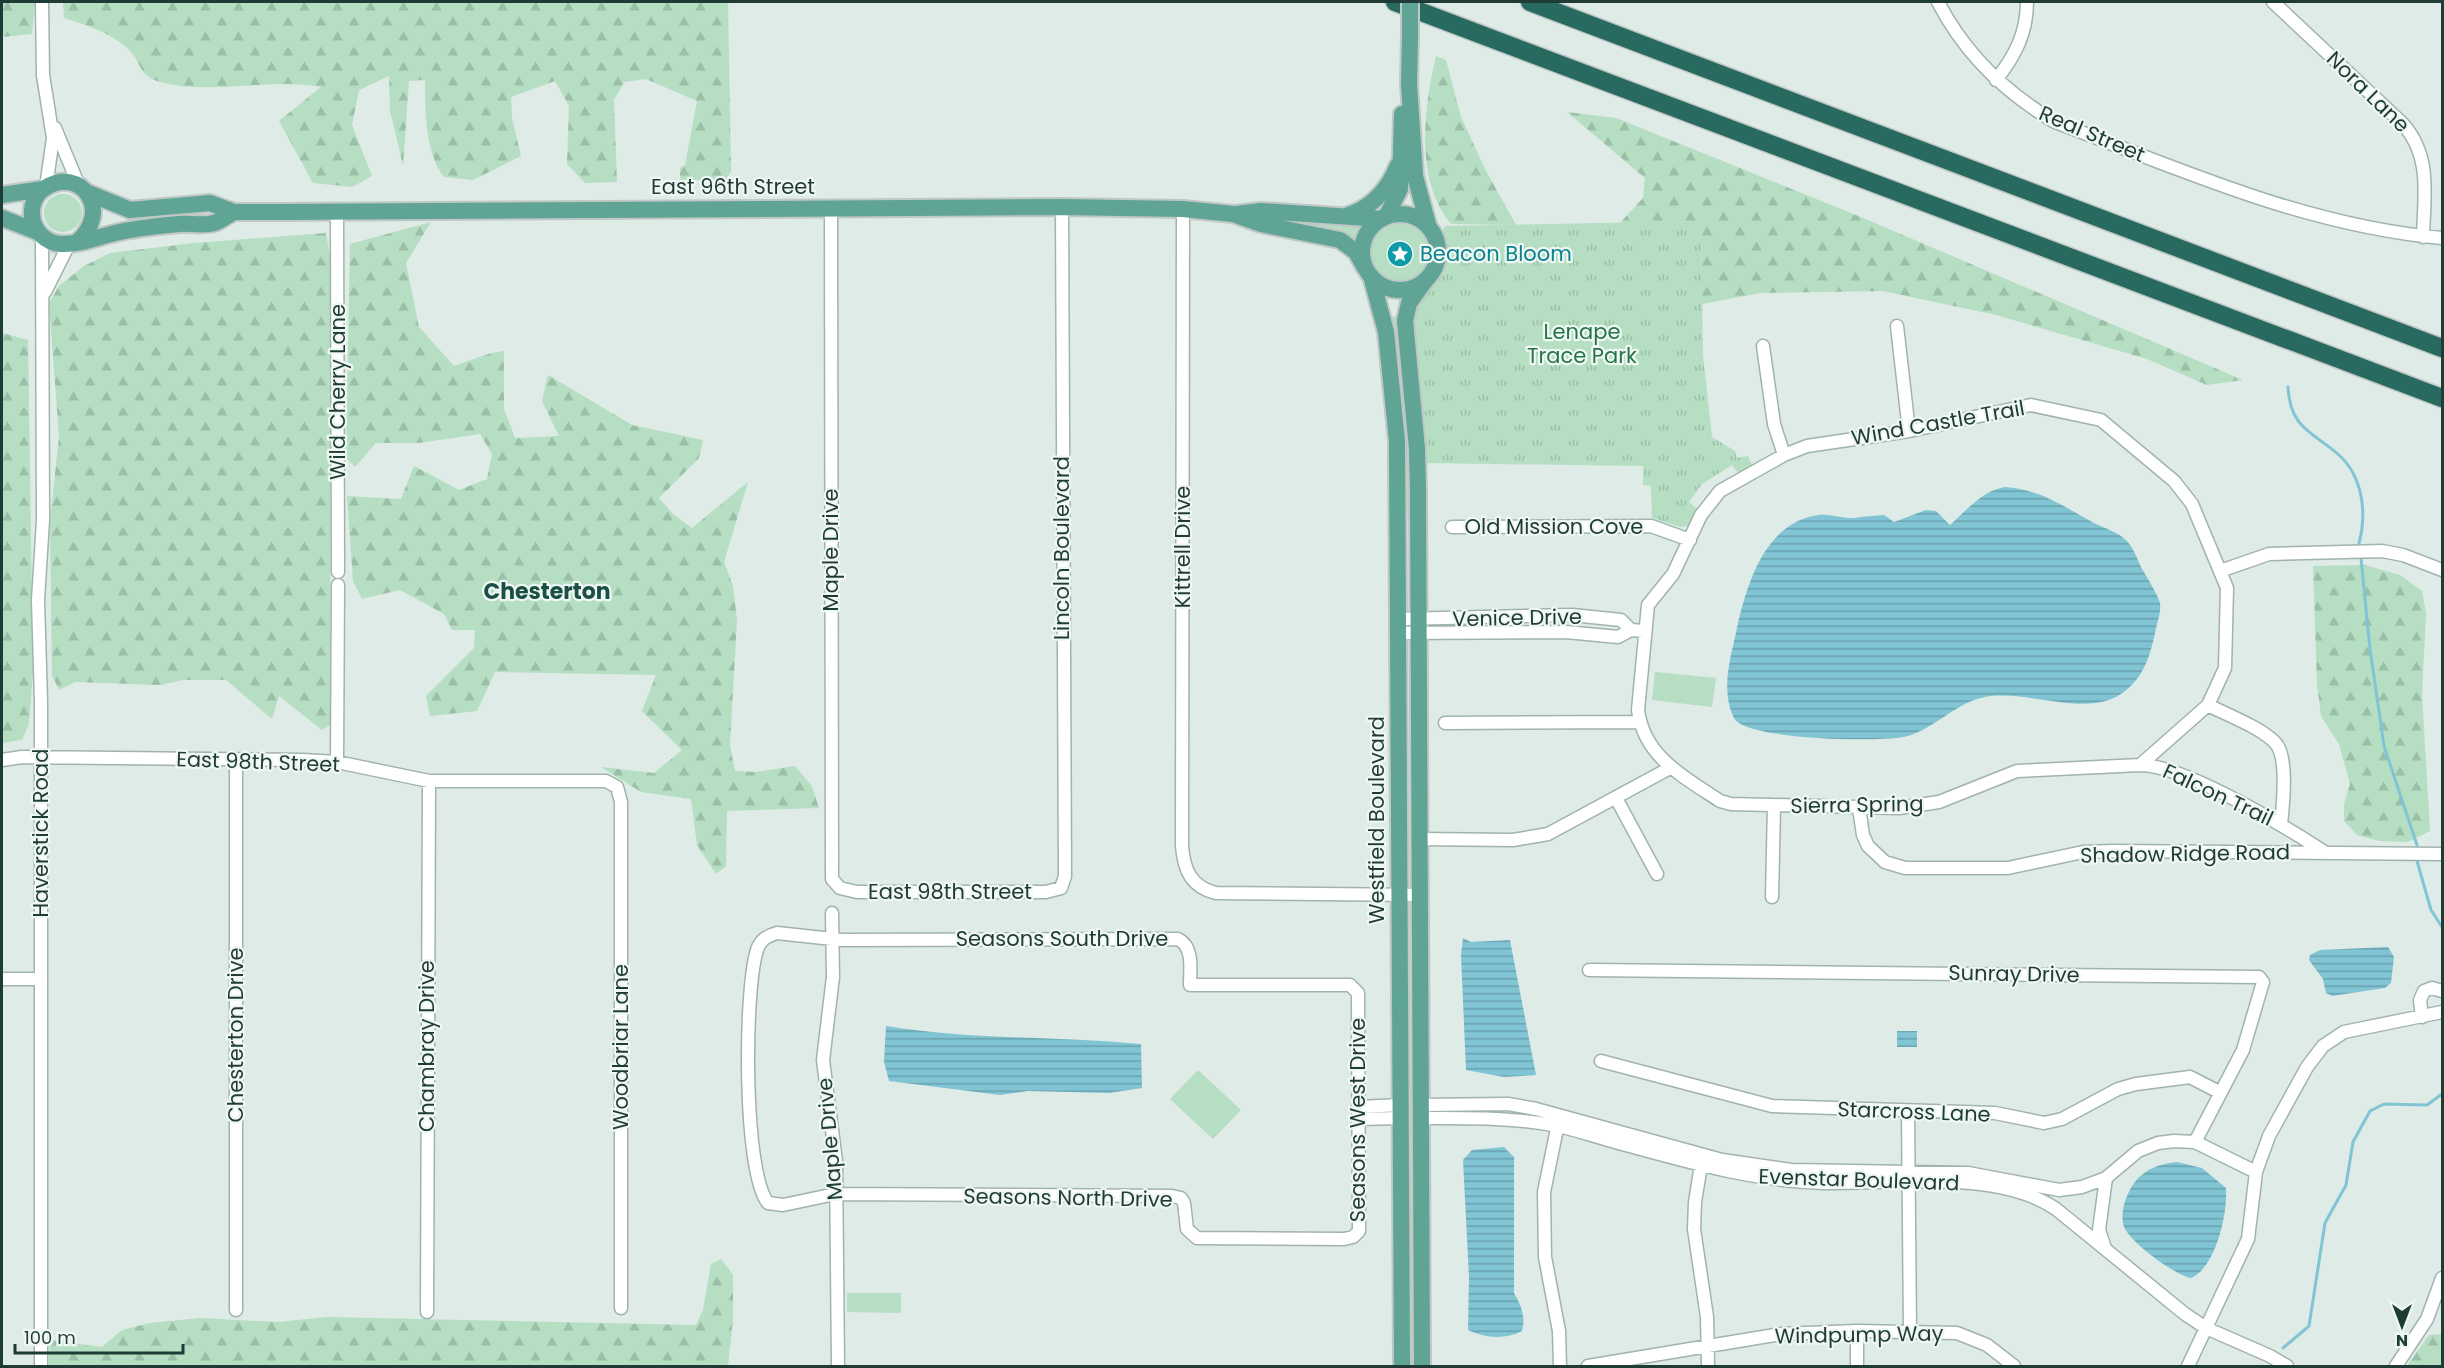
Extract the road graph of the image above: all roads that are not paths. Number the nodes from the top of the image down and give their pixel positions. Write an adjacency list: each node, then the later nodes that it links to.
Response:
1 (42, 2): 10 (street)
2 (1395, 2): 35 (highway)
3 (1410, 2): 9 (main road, bridge)
4 (1530, 2): 34 (highway)
5 (1938, 2): 8 (street, Real Street)
6 (2027, 2): 8 (street)
7 (2280, 4): 26 (street, Nora Lane)
8 (1996, 80): 26 (street, Real Street)
9 (1409, 84): 11 (main road); 24 (main road)
10 (52, 122): 12 (street); 13 (street)
11 (1402, 156): 22 (main road); 23 (main road)
12 (44, 188): 13 (main road); 14 (main road); 25 (main road)
13 (83, 189): 18 (main road, East 96th Street); 28 (main road)
14 (2, 195)
15 (1062, 207): 16 (main road, East 96th Street); 17 (main road, East 96th Street); 68 (street, Lincoln Boulevard)
16 (831, 209): 19 (main road, East 96th Street); 67 (street, Maple Drive)
17 (1183, 209): 20 (main road, East 96th Street); 69 (street, Kittrell Drive)
18 (234, 212): 19 (main road, East 96th Street); 28 (main road, East 96th Street)
19 (337, 212): 42 (street, Wild Cherry Lane)
20 (1233, 214): 22 (main road, East 96th Street); 29 (main road, East 96th Street)
21 (2, 218): 25 (main road)
22 (1339, 218): 23 (main road, East 96th Street)
23 (1384, 218): 24 (main road); 29 (main road)
24 (1430, 229): 30 (main road)
25 (40, 234): 28 (main road); 31 (street, Haverstick Road)
26 (2423, 237): 27 (street)
27 (2442, 238)
28 (73, 243): 31 (street, Haverstick Road)
29 (1368, 272): 30 (main road); 44 (main road, Westfield Boulevard)
30 (1425, 281): 45 (main road, Westfield Boulevard)
31 (43, 299): 51 (street, Haverstick Road)
32 (1897, 326): 36 (street)
33 (1762, 346): 37 (street)
34 (2442, 348)
35 (2442, 398)
36 (1909, 431): 37 (street, Wind Castle Trail); 41 (street, Wind Castle Trail)
37 (1784, 455): 39 (street, Wind Castle Trail)
38 (1452, 527): 39 (street, Old Mission Cove)
39 (1690, 540): 47 (street, Wind Castle Trail)
40 (2442, 570): 41 (street)
41 (2220, 571): 48 (street, Wind Castle Trail)
42 (338, 572)
43 (338, 585): 54 (street)
44 (1400, 626): 45 (street, Venice Drive); 69 (main road, Westfield Boulevard)
45 (1418, 626): 46 (street, Venice Drive); 46 (street, Venice Drive); 63 (main road, Westfield Boulevard)
46 (1630, 630): 47 (street, Venice Drive)
47 (1644, 631): 49 (street, Sierra Spring)
48 (2208, 705): 55 (street); 62 (street)
49 (1640, 722): 50 (street); 56 (street, Sierra Spring)
50 (1445, 723)
51 (40, 758): 52 (street, East 98th Street); 53 (street, East 98th Street); 76 (street, Haverstick Road)
52 (236, 759): 54 (street, East 98th Street); 98 (street, Chesterton Drive)
53 (2, 760)
54 (337, 762): 57 (street, East 98th Street)
55 (2140, 765): 61 (street, Sierra Spring); 62 (street, Falcon Trail)
56 (1670, 768): 59 (street); 60 (street, Sierra Spring)
57 (429, 781): 58 (street, East 98th Street); 99 (street, Chambray Drive)
58 (617, 787): 97 (street, Woodbriar Lane)
59 (1616, 798): 63 (street); 66 (street)
60 (1774, 806): 61 (street, Sierra Spring); 71 (street)
61 (1859, 808): 64 (street, Shadow Ridge Road)
62 (2281, 824): 64 (street, Falcon Trail)
63 (1419, 839): 70 (main road, Westfield Boulevard)
64 (2324, 852): 65 (street, Shadow Ridge Road)
65 (2442, 854)
66 (1657, 874)
67 (840, 888): 68 (street, East 98th Street)
68 (1061, 888)
69 (1400, 894): 70 (street); 84 (main road, Westfield Boulevard)
70 (1420, 895): 85 (main road, Westfield Boulevard)
71 (1772, 897)
72 (832, 913): 73 (street, Maple Drive)
73 (832, 939): 78 (street, Seasons South Drive); 93 (street, Maple Drive); 93 (street)
74 (1588, 970): 82 (street, Sunray Drive)
75 (2, 979): 76 (street)
76 (41, 979): 104 (street, Haverstick Road)
77 (2442, 991): 80 (street)
78 (1358, 993): 86 (street, Seasons West Drive)
79 (2442, 1012): 80 (street)
80 (2422, 1017): 90 (street)
81 (1601, 1061): 83 (street, Starcross Lane)
82 (2219, 1092): 83 (street, Starcross Lane); 88 (street, Sunray Drive)
83 (1908, 1111): 91 (street)
84 (1402, 1112): 86 (street); 106 (main road, Westfield Boulevard)
85 (1422, 1112): 87 (street, Evenstar Boulevard); 107 (main road, Westfield Boulevard)
86 (1359, 1113): 94 (street, Seasons West Drive)
87 (1559, 1121): 89 (street, Evenstar Boulevard); 108 (street)
88 (2195, 1142): 90 (street, Evenstar Boulevard); 92 (street, Evenstar Boulevard)
89 (1702, 1160): 91 (street, Evenstar Boulevard); 103 (street)
90 (2256, 1172): 100 (street)
91 (1909, 1177): 92 (street, Evenstar Boulevard); 95 (street, Evenstar Boulevard); 102 (street)
92 (2106, 1178): 95 (street)
93 (835, 1194): 94 (street, Seasons North Drive); 105 (street, Maple Drive)
94 (1344, 1239)
95 (2105, 1248): 100 (street, Evenstar Boulevard)
96 (2442, 1278): 115 (street)
97 (621, 1308)
98 (236, 1310)
99 (426, 1312)
100 (2206, 1328): 113 (street); 114 (street, Evenstar Boulevard)
101 (1857, 1331): 102 (street, Windpump Way); 103 (street, Windpump Way); 111 (street)
102 (1910, 1332): 112 (street, Windpump Way)
103 (1708, 1346): 109 (street, Windpump Way); 110 (street)
104 (41, 1366)
105 (838, 1366)
106 (1402, 1366)
107 (1422, 1366)
108 (1560, 1366)
109 (1588, 1366)
110 (1708, 1366)
111 (1857, 1366)
112 (2014, 1366)
113 (2188, 1366)
114 (2287, 1366)
115 (2396, 1366)

